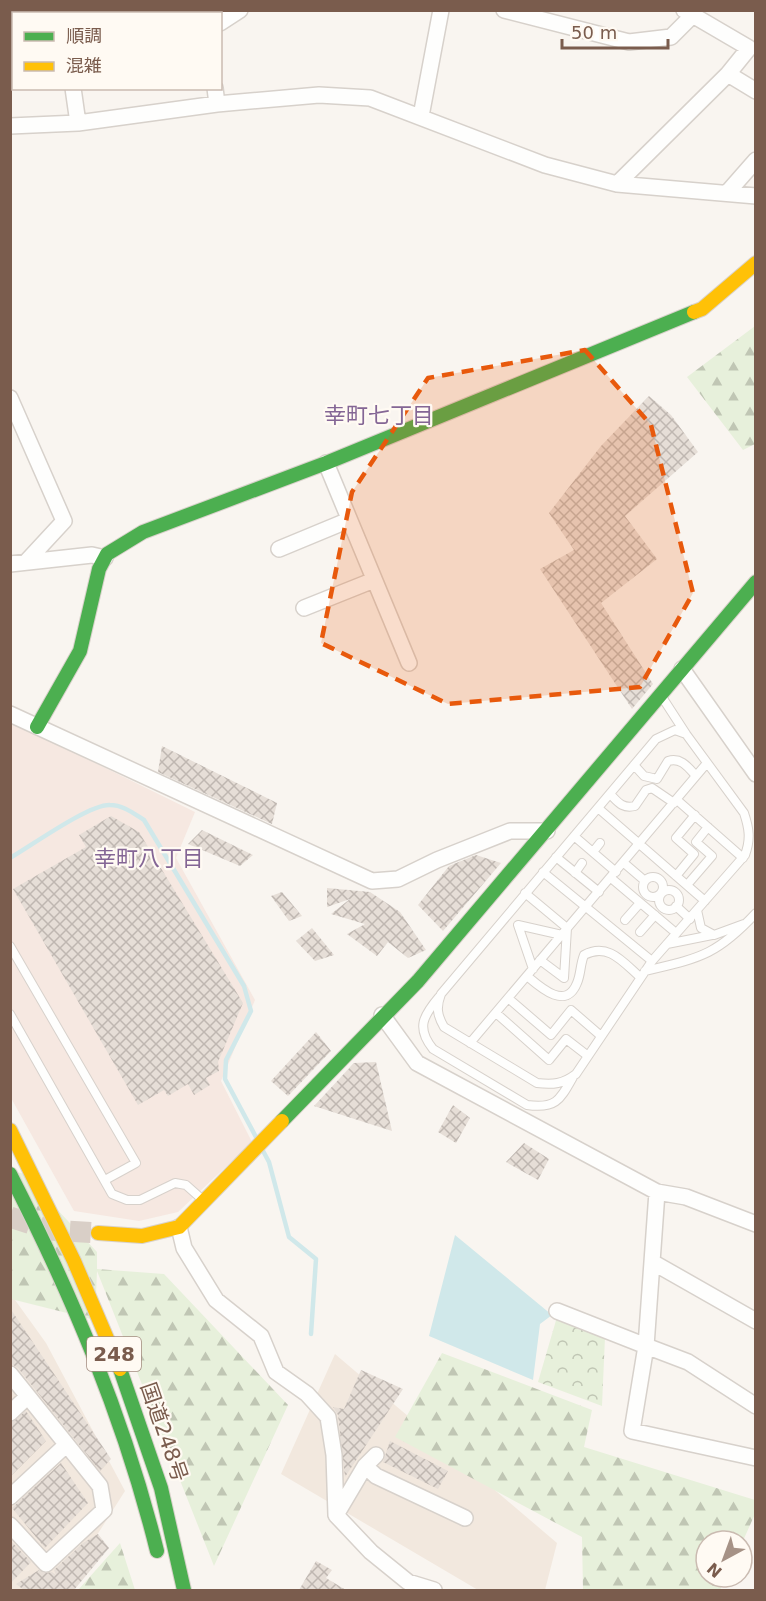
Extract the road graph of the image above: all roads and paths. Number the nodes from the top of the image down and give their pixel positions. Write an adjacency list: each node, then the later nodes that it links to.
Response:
1 (240, 10): 5 (street)
2 (441, 10): 10 (street)
3 (504, 10): 4 (street)
4 (688, 14): 6 (street)
5 (222, 22)
6 (728, 74): 8 (street); 14 (street)
7 (73, 90): 12 (street)
8 (756, 91)
9 (216, 96): 10 (street); 12 (street)
10 (421, 116): 14 (street)
11 (11, 123): 12 (street)
12 (78, 123)
13 (756, 160): 15 (street)
14 (617, 184): 15 (street)
15 (727, 193): 16 (street)
16 (756, 196)
17 (756, 263): 19 (main road)
18 (10, 398): 23 (street)
19 (326, 463): 20 (street); 22 (main road)
20 (349, 520): 21 (street); 24 (street)
21 (279, 549)
22 (105, 558): 23 (street); 31 (main road)
23 (18, 563)
24 (374, 580): 26 (street); 27 (street)
25 (756, 582): 28 (main road)
26 (304, 608)
27 (409, 663)
28 (682, 669): 29 (main road); 35 (street)
29 (660, 694): 32 (lane); 44 (main road)
30 (10, 714): 31 (street)
31 (37, 727): 44 (street)
32 (686, 734): 33 (lane); 34 (lane)
33 (707, 763): 36 (lane); 40 (lane)
34 (634, 765): 36 (lane); 37 (lane)
35 (756, 774)
36 (696, 776): 38 (lane)
37 (610, 794): 38 (lane); 39 (lane)
38 (675, 801): 41 (lane); 47 (lane)
39 (598, 808): 45 (lane); 47 (lane)
40 (744, 813): 43 (lane); 50 (lane)
41 (695, 815): 42 (lane); 56 (lane)
42 (708, 827): 50 (lane); 58 (lane)
43 (756, 829)
44 (547, 831): 89 (main road)
45 (574, 836): 48 (lane); 49 (lane)
46 (600, 843): 48 (lane)
47 (639, 844): 52 (lane); 56 (lane)
48 (593, 852): 55 (lane)
49 (556, 857): 53 (lane); 54 (lane)
50 (743, 858): 62 (lane)
51 (582, 863): 54 (lane)
52 (624, 863): 55 (lane); 57 (lane)
53 (543, 872): 60 (lane); 64 (lane)
54 (575, 873): 59 (lane)
55 (613, 875): 59 (lane); 63 (lane)
56 (676, 876): 58 (lane)
57 (645, 881): 61 (lane); 61 (lane)
58 (687, 885): 62 (lane)
59 (598, 892): 64 (lane)
60 (525, 893): 72 (lane); 85 (lane)
61 (661, 894): 65 (lane); 65 (lane)
62 (705, 901): 66 (lane)
63 (640, 903): 68 (lane); 70 (lane)
64 (586, 906): 72 (lane); 81 (lane)
65 (676, 906): 69 (lane)
66 (697, 910): 69 (lane); 76 (lane)
67 (756, 914): 71 (lane)
68 (655, 915): 73 (lane); 74 (lane)
69 (690, 919): 74 (lane)
70 (625, 920)
71 (746, 924): 76 (lane); 83 (lane)
72 (567, 928): 75 (lane); 80 (lane)
73 (640, 932)
74 (676, 933): 77 (lane)
75 (561, 935): 80 (lane); 82 (lane)
76 (714, 935): 77 (lane)
77 (667, 944): 81 (lane)
78 (10, 946): 79 (lane)
79 (14, 958): 96 (lane)
80 (540, 960): 82 (lane)
81 (652, 961): 83 (lane)
82 (532, 969): 84 (lane)
83 (643, 974): 84 (lane); 90 (lane)
84 (526, 976): 86 (lane)
85 (441, 994): 91 (lane); 93 (lane)
86 (508, 998): 87 (lane); 90 (lane)
87 (495, 1013): 91 (lane); 92 (lane)
88 (10, 1014): 96 (lane)
89 (382, 1015): 97 (street); 98 (main road)
90 (601, 1036): 92 (lane)
91 (470, 1043): 93 (lane)
92 (588, 1056): 93 (lane)
93 (576, 1074)
94 (10, 1130): 119 (main road, 国道248号 / 248)
95 (10, 1174): 118 (main road, 国道248号 / 248)
96 (105, 1180): 98 (lane)
97 (657, 1192): 99 (street); 102 (street)
98 (205, 1202): 100 (main road)
99 (756, 1224)
100 (179, 1227): 101 (main road); 115 (street)
101 (98, 1233)
102 (654, 1263): 104 (street); 105 (street)
103 (557, 1311): 105 (street)
104 (756, 1321)
105 (646, 1346): 108 (street); 112 (street)
106 (10, 1374): 107 (street)
107 (27, 1397): 109 (street); 110 (street)
108 (756, 1406)
109 (10, 1413)
110 (66, 1445): 114 (street); 117 (street)
111 (375, 1455): 113 (street)
112 (756, 1458)
113 (364, 1466): 115 (street); 116 (street)
114 (10, 1497)
115 (336, 1515): 120 (street)
116 (465, 1518)
117 (10, 1525)
118 (161, 1569)
119 (184, 1590)
120 (434, 1590)

